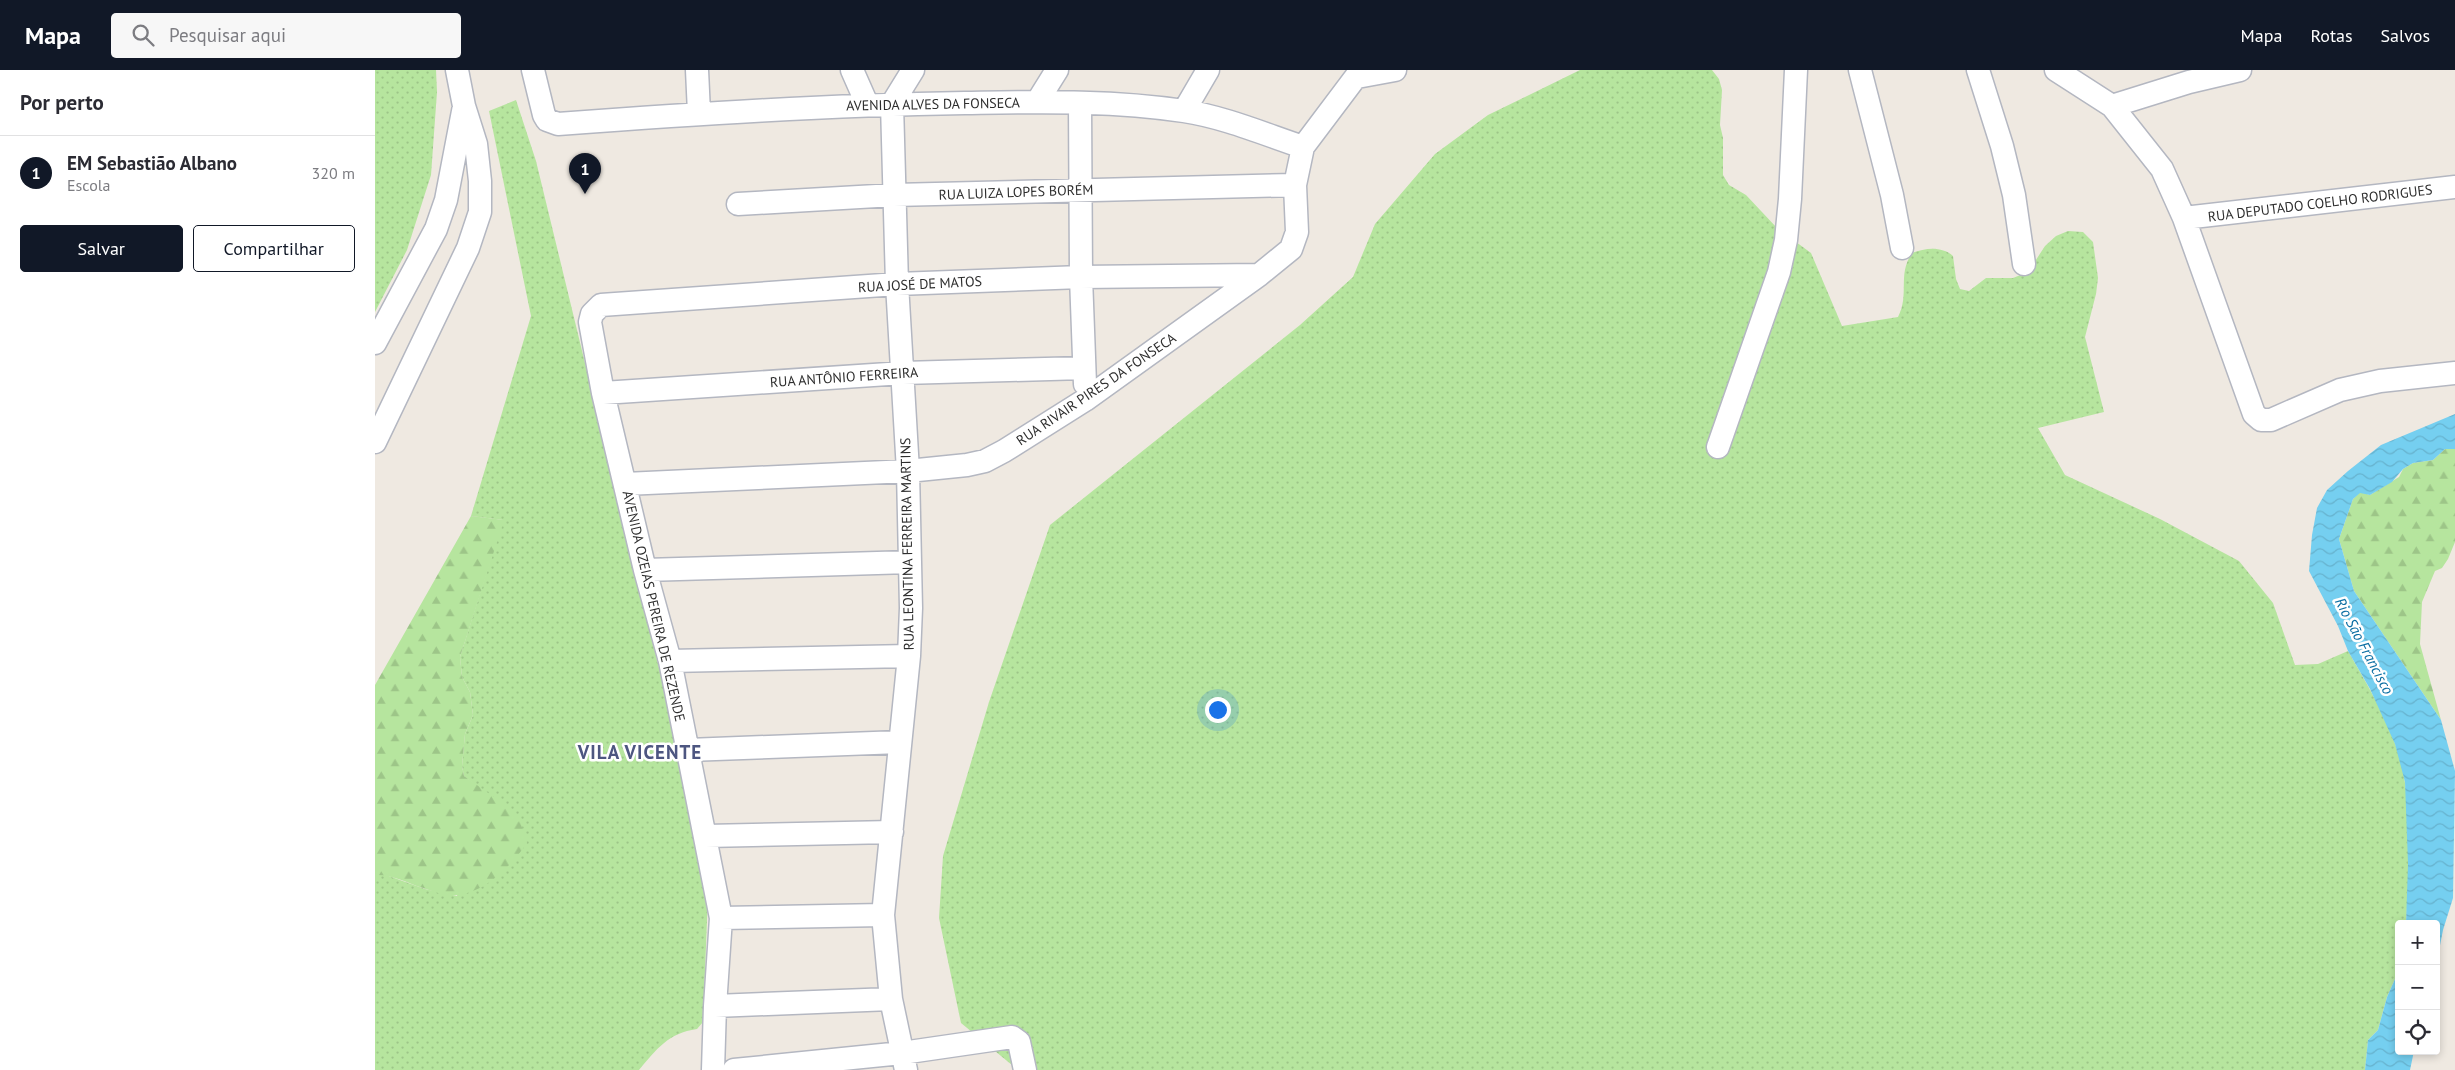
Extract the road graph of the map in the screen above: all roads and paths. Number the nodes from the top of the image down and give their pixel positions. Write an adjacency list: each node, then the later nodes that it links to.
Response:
1 (457, 70): 19 (street)
2 (533, 70): 22 (street, AVENIDA ALVES DA FONSECA)
3 (697, 70): 22 (street)
4 (852, 70): 17 (street)
5 (913, 70): 18 (street)
6 (1057, 70): 15 (street)
7 (1208, 70): 21 (street)
8 (1395, 70): 14 (street)
9 (1796, 70): 43 (street)
10 (1860, 70): 30 (street)
11 (1978, 70): 31 (street)
12 (2056, 70): 20 (street)
13 (2240, 70): 20 (street)
14 (1359, 73): 23 (street)
15 (1037, 102): 16 (street, AVENIDA ALVES DA FONSECA); 18 (street, AVENIDA ALVES DA FONSECA)
16 (1081, 103): 21 (street, AVENIDA ALVES DA FONSECA); 26 (street)
17 (867, 104): 18 (street, AVENIDA ALVES DA FONSECA); 22 (street, AVENIDA ALVES DA FONSECA)
18 (892, 104): 27 (street, RUA LEONTINA FERREIRA MARTINS)
19 (463, 106): 36 (street); 42 (street)
20 (2112, 106): 29 (street)
21 (1185, 111): 23 (street, AVENIDA ALVES DA FONSECA)
22 (699, 113)
23 (1303, 147): 24 (street, RUA RIVAIR PIRES DA FONSECA)
24 (1295, 186): 26 (street, RUA LUIZA LOPES BORÉM); 32 (street, RUA RIVAIR PIRES DA FONSECA)
25 (2455, 187): 29 (street, RUA DEPUTADO COELHO RODRIGUES)
26 (1081, 189): 27 (street, RUA LUIZA LOPES BORÉM); 33 (street)
27 (894, 195): 28 (street, RUA LUIZA LOPES BORÉM); 34 (street, RUA LEONTINA FERREIRA MARTINS)
28 (738, 204)
29 (2184, 218): 39 (street)
30 (1901, 248)
31 (2023, 264)
32 (1259, 276): 33 (street, RUA JOSÉ DE MATOS); 41 (street, RUA RIVAIR PIRES DA FONSECA)
33 (1081, 277): 34 (street, RUA JOSÉ DE MATOS); 37 (street)
34 (897, 284): 35 (street, RUA JOSÉ DE MATOS); 38 (street, RUA LEONTINA FERREIRA MARTINS)
35 (590, 322): 40 (street, AVENIDA OZEIAS PEREIRA DE REZENDE)
36 (375, 343)
37 (1085, 368): 38 (street, RUA ANTÔNIO FERREIRA); 41 (street)
38 (903, 373): 40 (street, RUA ANTÔNIO FERREIRA); 44 (street, RUA LEONTINA FERREIRA MARTINS)
39 (2455, 373)
40 (603, 393): 45 (street, AVENIDA OZEIAS PEREIRA DE REZENDE)
41 (1085, 400): 44 (street, RUA RIVAIR PIRES DA FONSECA)
42 (375, 442)
43 (1718, 448)
44 (908, 471): 45 (street, RUA RIVAIR PIRES DA FONSECA); 46 (street, RUA LEONTINA FERREIRA MARTINS)
45 (625, 484): 47 (street, AVENIDA OZEIAS PEREIRA DE REZENDE)
46 (910, 562): 47 (street); 48 (street, RUA LEONTINA FERREIRA MARTINS)
47 (645, 570): 49 (street, AVENIDA OZEIAS PEREIRA DE REZENDE)
48 (909, 656): 49 (street); 50 (street, RUA LEONTINA FERREIRA MARTINS)
49 (670, 661): 51 (street, AVENIDA OZEIAS PEREIRA DE REZENDE)
50 (900, 742): 51 (street); 52 (street, RUA LEONTINA FERREIRA MARTINS)
51 (688, 750): 53 (street, AVENIDA OZEIAS PEREIRA DE REZENDE)
52 (892, 832): 53 (street); 54 (street, RUA LEONTINA FERREIRA MARTINS)
53 (706, 836): 55 (street, AVENIDA OZEIAS PEREIRA DE REZENDE)
54 (883, 915): 55 (street); 56 (street, RUA LEONTINA FERREIRA MARTINS)
55 (721, 918): 57 (street, AVENIDA OZEIAS PEREIRA DE REZENDE)
56 (891, 999): 57 (street); 58 (street, RUA LEONTINA FERREIRA MARTINS)
57 (715, 1006): 59 (street, AVENIDA OZEIAS PEREIRA DE REZENDE)
58 (904, 1062): 60 (street); 61 (street)
59 (713, 1070)
60 (734, 1070)
61 (1025, 1070)

